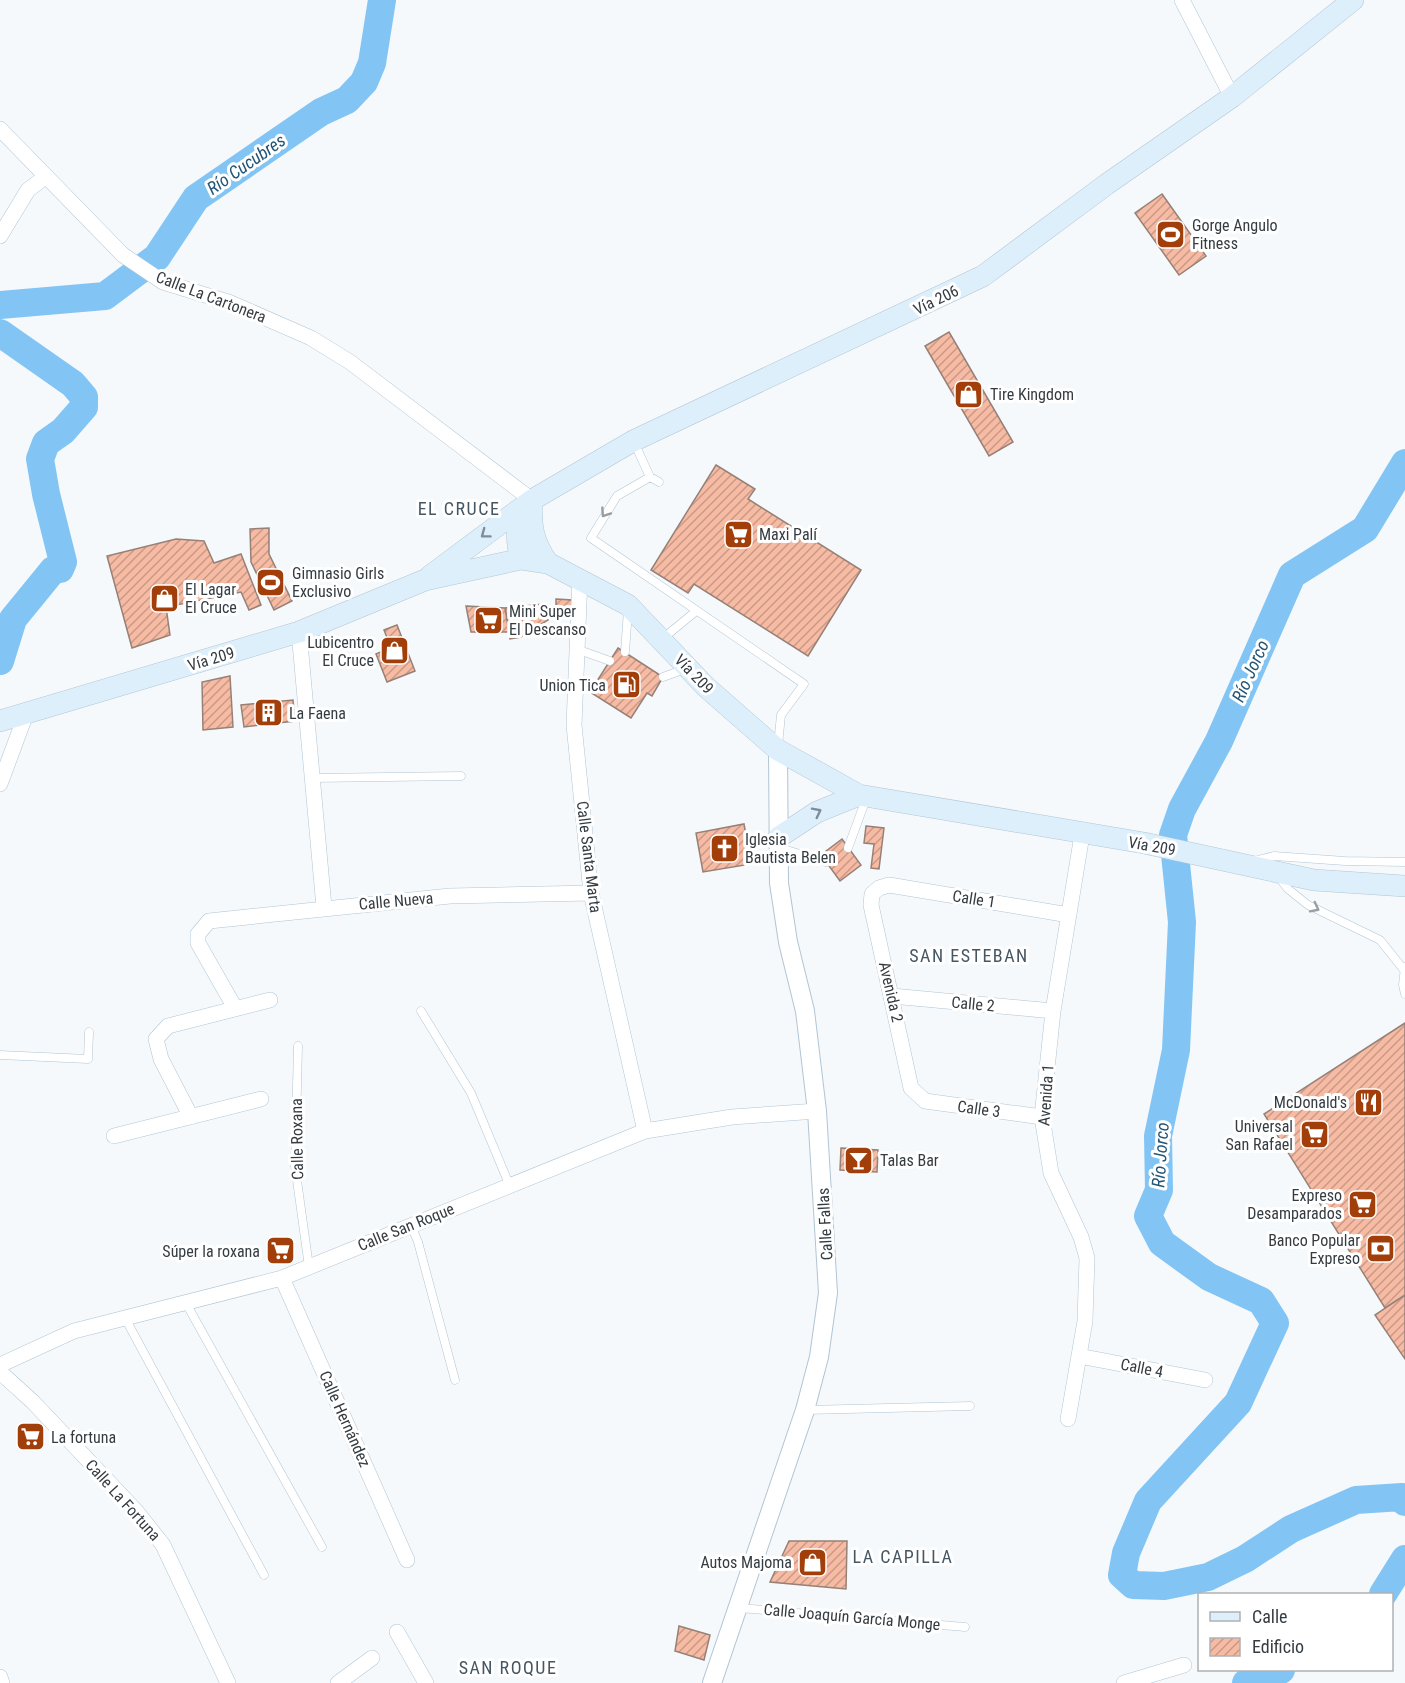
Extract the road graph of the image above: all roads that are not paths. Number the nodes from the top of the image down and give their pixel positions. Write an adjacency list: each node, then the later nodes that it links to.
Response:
1 (1182, 0): 3 (street)
2 (1353, 0): 3 (main road, Vía 206)
3 (1232, 97): 7 (main road, Vía 206)
4 (0, 129): 5 (street, Calle La Cartonera)
5 (45, 177): 6 (street); 10 (street, Calle La Cartonera)
6 (0, 236)
7 (633, 441): 8 (lane); 10 (main road, Vía 206)
8 (650, 477): 9 (lane); 16 (lane, one-way to 16)
9 (659, 482)
10 (532, 500): 11 (main road); 12 (main road); 14 (main road, Vía 206, one-way to 14)
11 (521, 558): 12 (main road, Vía 209); 14 (main road, Vía 209)
12 (549, 563): 13 (main road, Vía 209)
13 (580, 578): 15 (main road, Vía 209); 19 (street, Calle Santa Marta)
14 (425, 580): 17 (main road, Vía 209)
15 (628, 605): 18 (main road, Vía 209); 20 (lane)
16 (695, 612): 18 (lane); 25 (lane)
17 (299, 632): 24 (main road, Vía 209); 27 (street)
18 (661, 640): 22 (main road, Vía 209)
19 (579, 650): 21 (lane); 39 (street, Calle Santa Marta)
20 (625, 652)
21 (610, 661)
22 (688, 668): 23 (lane); 25 (main road, Vía 209)
23 (663, 677)
24 (13, 718): 28 (street)
25 (778, 750): 29 (main road, Vía 209); 31 (street, Calle Fallas)
26 (461, 776): 27 (lane)
27 (313, 778): 40 (street)
28 (0, 784)
29 (863, 796): 30 (main road, Vía 209); 31 (main road, one-way to 29); 32 (lane)
30 (1082, 835): 35 (main road, Vía 209); 41 (street, Avenida 1)
31 (779, 843): 33 (lane); 54 (street, Calle Fallas)
32 (848, 848)
33 (826, 862)
34 (1405, 862): 35 (lane)
35 (1243, 863): 36 (main road, Vía 209)
36 (1272, 869): 37 (main road, Vía 209); 42 (lane, one-way to 42)
37 (1405, 886)
38 (879, 888): 41 (street, Calle 1); 44 (street, Avenida 2)
39 (591, 893): 40 (street, Calle Nueva); 57 (street, Calle Santa Marta)
40 (324, 907): 46 (street, Calle Nueva)
41 (1069, 915): 48 (street, Avenida 1)
42 (1404, 969): 43 (lane)
43 (1405, 994)
44 (892, 996): 48 (street, Calle 2); 52 (street, Avenida 2)
45 (270, 1000): 46 (street)
46 (235, 1008): 55 (street)
47 (422, 1011): 59 (lane)
48 (1053, 1011): 56 (street, Avenida 1)
49 (89, 1032): 51 (lane)
50 (298, 1046): 61 (lane, Calle Roxana)
51 (0, 1055)
52 (918, 1097): 56 (street, Calle 3)
53 (261, 1099): 55 (street)
54 (818, 1111): 57 (street, Calle San Roque); 71 (street, Calle Fallas)
55 (191, 1117): 58 (street)
56 (1042, 1117): 65 (street, Avenida 1)
57 (645, 1131): 59 (street, Calle San Roque)
58 (114, 1136)
59 (509, 1184): 60 (street, Calle San Roque)
60 (411, 1225): 61 (street, Calle San Roque); 68 (lane)
61 (309, 1267): 62 (street, Calle San Roque)
62 (282, 1278): 63 (street, Calle San Roque); 74 (street, Calle Hernández)
63 (187, 1305): 64 (street, Calle San Roque); 73 (lane)
64 (125, 1318): 66 (street, Calle San Roque); 75 (lane)
65 (1079, 1356): 69 (street, Calle 4); 72 (street, Avenida 1)
66 (0, 1365)
67 (0, 1372): 83 (street, Calle La Fortuna)
68 (455, 1380)
69 (1205, 1380)
70 (969, 1406): 71 (lane)
71 (805, 1410): 76 (street, Calle Fallas)
72 (1068, 1419)
73 (322, 1547)
74 (407, 1560)
75 (264, 1575)
76 (738, 1607): 77 (lane, Calle Joaquín García Monge); 86 (street, Calle Fallas)
77 (965, 1627)
78 (397, 1632): 85 (street)
79 (372, 1658): 84 (street)
80 (1184, 1665): 87 (street)
81 (0, 1677): 82 (street)
82 (2, 1683)
83 (228, 1683)
84 (338, 1683)
85 (426, 1683)
86 (712, 1683)
87 (1124, 1683)

